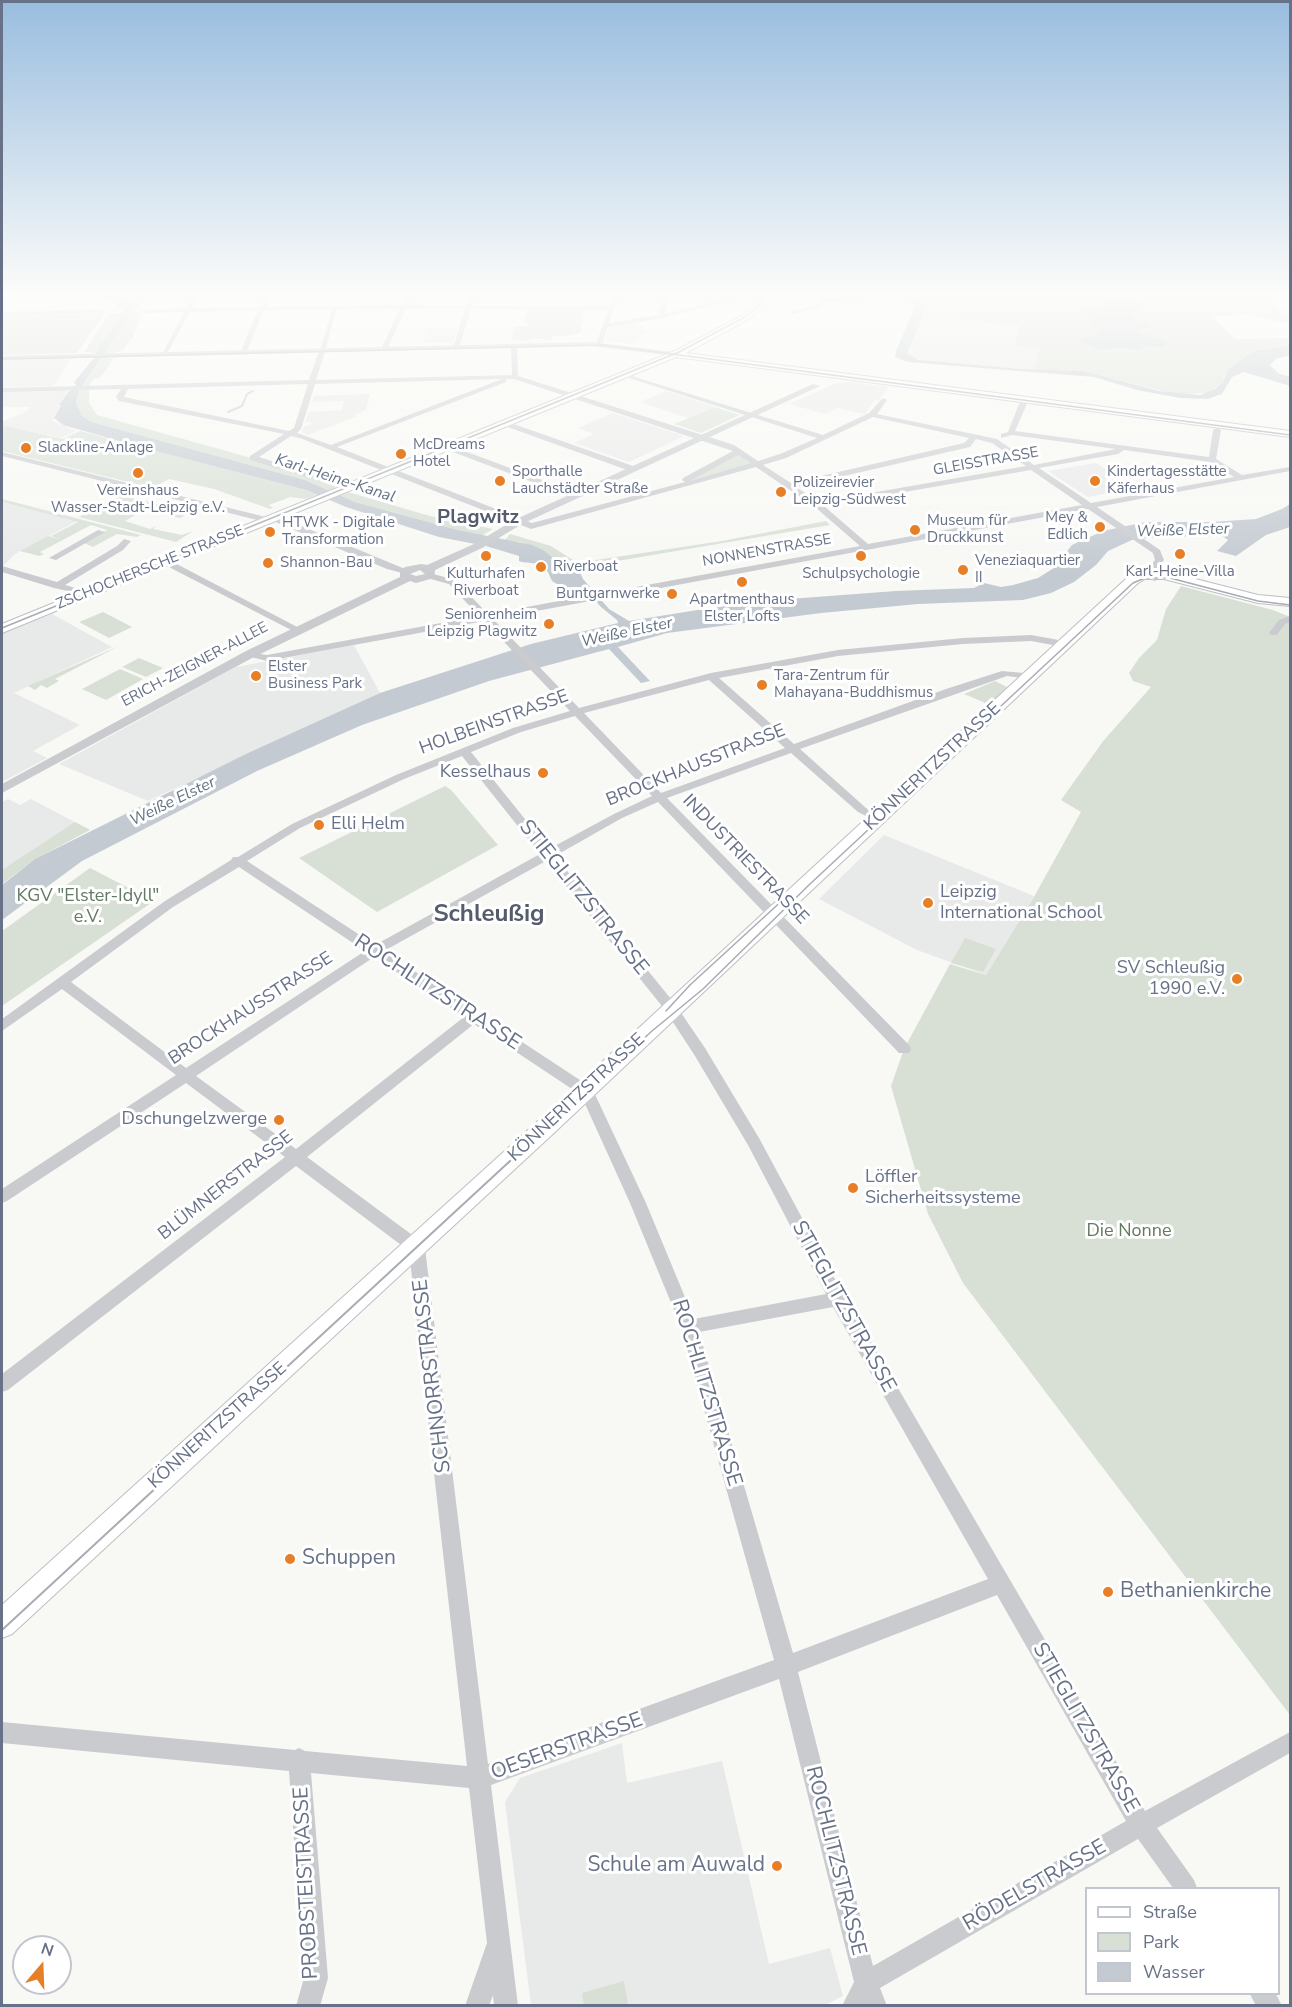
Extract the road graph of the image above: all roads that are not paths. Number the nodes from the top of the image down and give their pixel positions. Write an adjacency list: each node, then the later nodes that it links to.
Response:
1 (44, 389): 10 (street)
2 (125, 389): 19 (street)
3 (310, 389): 19 (street)
4 (482, 389): 25 (street)
5 (554, 389): 11 (street)
6 (589, 389): 11 (main road, ZSCHOCHERSCHE STRASSE)
7 (666, 389): 15 (street)
8 (810, 389): 15 (street)
9 (944, 389): 12 (main road)
10 (2, 390)
11 (573, 395): 16 (main road, ZSCHOCHERSCHE STRASSE); 21 (street)
12 (1024, 399): 18 (street); 20 (main road)
13 (883, 400): 14 (street)
14 (872, 415): 22 (street); 23 (street)
15 (752, 416): 21 (street); 22 (street)
16 (506, 423): 26 (main road, ZSCHOCHERSCHE STRASSE); 33 (street)
17 (1217, 430): 30 (street)
18 (1011, 433): 24 (street); 27 (street)
19 (293, 434): 25 (street); 39 (street)
20 (1290, 434)
21 (703, 437): 28 (street); 33 (street)
22 (822, 437): 31 (street)
23 (974, 437): 24 (street); 37 (street)
24 (994, 441): 32 (street)
25 (331, 447): 35 (street)
26 (448, 447): 35 (main road, ZSCHOCHERSCHE STRASSE); 40 (street)
27 (1122, 448): 30 (street); 32 (street, GLEISSTRASSE)
28 (739, 451): 31 (street); 38 (street)
29 (2, 454): 43 (street)
30 (1212, 460): 36 (street)
31 (758, 464): 37 (street); 38 (street)
32 (1034, 467): 41 (street, GLEISSTRASSE); 42 (street)
33 (633, 469): 40 (street)
34 (1290, 469): 36 (street, NONNENSTRASSE)
35 (390, 470): 39 (main road, ZSCHOCHERSCHE STRASSE); 44 (street)
36 (1241, 478): 42 (street, NONNENSTRASSE)
37 (790, 486): 41 (street)
38 (672, 488): 44 (street)
39 (346, 489): 43 (main road, ZSCHOCHERSCHE STRASSE)
40 (575, 495): 44 (street)
41 (818, 505): 48 (street)
42 (1089, 506): 48 (street, NONNENSTRASSE); 57 (street)
43 (272, 519): 53 (main road, ZSCHOCHERSCHE STRASSE); 56 (street)
44 (518, 522): 55 (street)
45 (101, 532): 47 (street)
46 (128, 541): 51 (street)
47 (77, 545): 49 (street); 52 (street)
48 (866, 547): 61 (street, NONNENSTRASSE)
49 (88, 548)
50 (99, 551): 51 (street)
51 (110, 554): 58 (street)
52 (53, 558)
53 (166, 562): 59 (main road, ZSCHOCHERSCHE STRASSE); 64 (street)
54 (2, 569): 58 (street)
55 (429, 572): 56 (street); 61 (street, INDUSTRIESTRASSE)
56 (407, 575): 64 (street, ERICH-ZEIGNER-ALLEE)
57 (1154, 576): 60 (main road); 66 (main road, KÖNNERITZSTRASSE)
58 (57, 585): 59 (street)
59 (87, 594): 63 (main road, ZSCHOCHERSCHE STRASSE)
60 (1289, 605)
61 (486, 616): 67 (street, NONNENSTRASSE); 70 (street, INDUSTRIESTRASSE)
62 (1290, 619): 65 (street)
63 (2, 629)
64 (298, 630): 67 (street, ERICH-ZEIGNER-ALLEE)
65 (1274, 633)
66 (1064, 644): 68 (street, HOLBEINSTRASSE); 69 (main road, KÖNNERITZSTRASSE)
67 (250, 654): 73 (street, ERICH-ZEIGNER-ALLEE)
68 (711, 676): 70 (street, HOLBEINSTRASSE); 71 (street)
69 (1031, 676): 71 (street, BROCKHAUSSTRASSE); 75 (main road, KÖNNERITZSTRASSE)
70 (577, 711): 72 (street, HOLBEINSTRASSE); 74 (street, INDUSTRIESTRASSE)
71 (792, 748): 74 (street, BROCKHAUSSTRASSE); 75 (street)
72 (464, 751): 76 (street, STIEGLITZSTRASSE); 77 (street, HOLBEINSTRASSE)
73 (2, 789)
74 (660, 797): 76 (street, BROCKHAUSSTRASSE); 78 (street, INDUSTRIESTRASSE)
75 (878, 818): 78 (main road, KÖNNERITZSTRASSE)
76 (547, 854): 79 (street, BROCKHAUSSTRASSE); 81 (street, STIEGLITZSTRASSE)
77 (237, 861): 79 (street, ROCHLITZSTRASSE); 80 (street, HOLBEINSTRASSE)
78 (772, 915): 81 (main road, KÖNNERITZSTRASSE); 84 (street, INDUSTRIESTRASSE)
79 (375, 951): 82 (street, ROCHLITZSTRASSE); 85 (street, BROCKHAUSSTRASSE)
80 (61, 982): 83 (street, HOLBEINSTRASSE); 85 (street)
81 (672, 1010): 86 (main road, KÖNNERITZSTRASSE); 90 (street, STIEGLITZSTRASSE)
82 (473, 1017): 86 (street, ROCHLITZSTRASSE); 87 (street, BLÜMNERSTRASSE)
83 (2, 1026)
84 (904, 1049)
85 (184, 1075): 87 (street); 88 (street, BROCKHAUSSTRASSE)
86 (585, 1090): 89 (main road, KÖNNERITZSTRASSE); 91 (street, ROCHLITZSTRASSE)
87 (295, 1158): 89 (street); 92 (street, BLÜMNERSTRASSE)
88 (2, 1197)
89 (416, 1246): 94 (main road, KÖNNERITZSTRASSE); 99 (street, SCHNORRSTRASSE)
90 (837, 1299): 91 (street); 93 (street, STIEGLITZSTRASSE)
91 (689, 1327): 95 (street, ROCHLITZSTRASSE)
92 (2, 1384)
93 (1002, 1583): 95 (street, OESERSTRASSE); 100 (street, STIEGLITZSTRASSE)
94 (2, 1624)
95 (786, 1666): 99 (street, OESERSTRASSE); 103 (street, ROCHLITZSTRASSE)
96 (2, 1733): 98 (street, OESERSTRASSE)
97 (1290, 1742): 100 (street, RÖDELSTRASSE)
98 (299, 1759): 99 (street, OESERSTRASSE); 104 (street, PROBSTEISTRASSE)
99 (480, 1778): 102 (street, SCHNORRSTRASSE)
100 (1141, 1825): 101 (street, STIEGLITZSTRASSE); 103 (street, RÖDELSTRASSE)
101 (1185, 1887)
102 (498, 1946): 105 (street, SCHNORRSTRASSE); 106 (street, SCHNORRSTRASSE)
103 (866, 1983): 107 (street); 108 (street, ROCHLITZSTRASSE)
104 (308, 2006)
105 (477, 2006)
106 (506, 2006)
107 (854, 2006)
108 (875, 2006)

